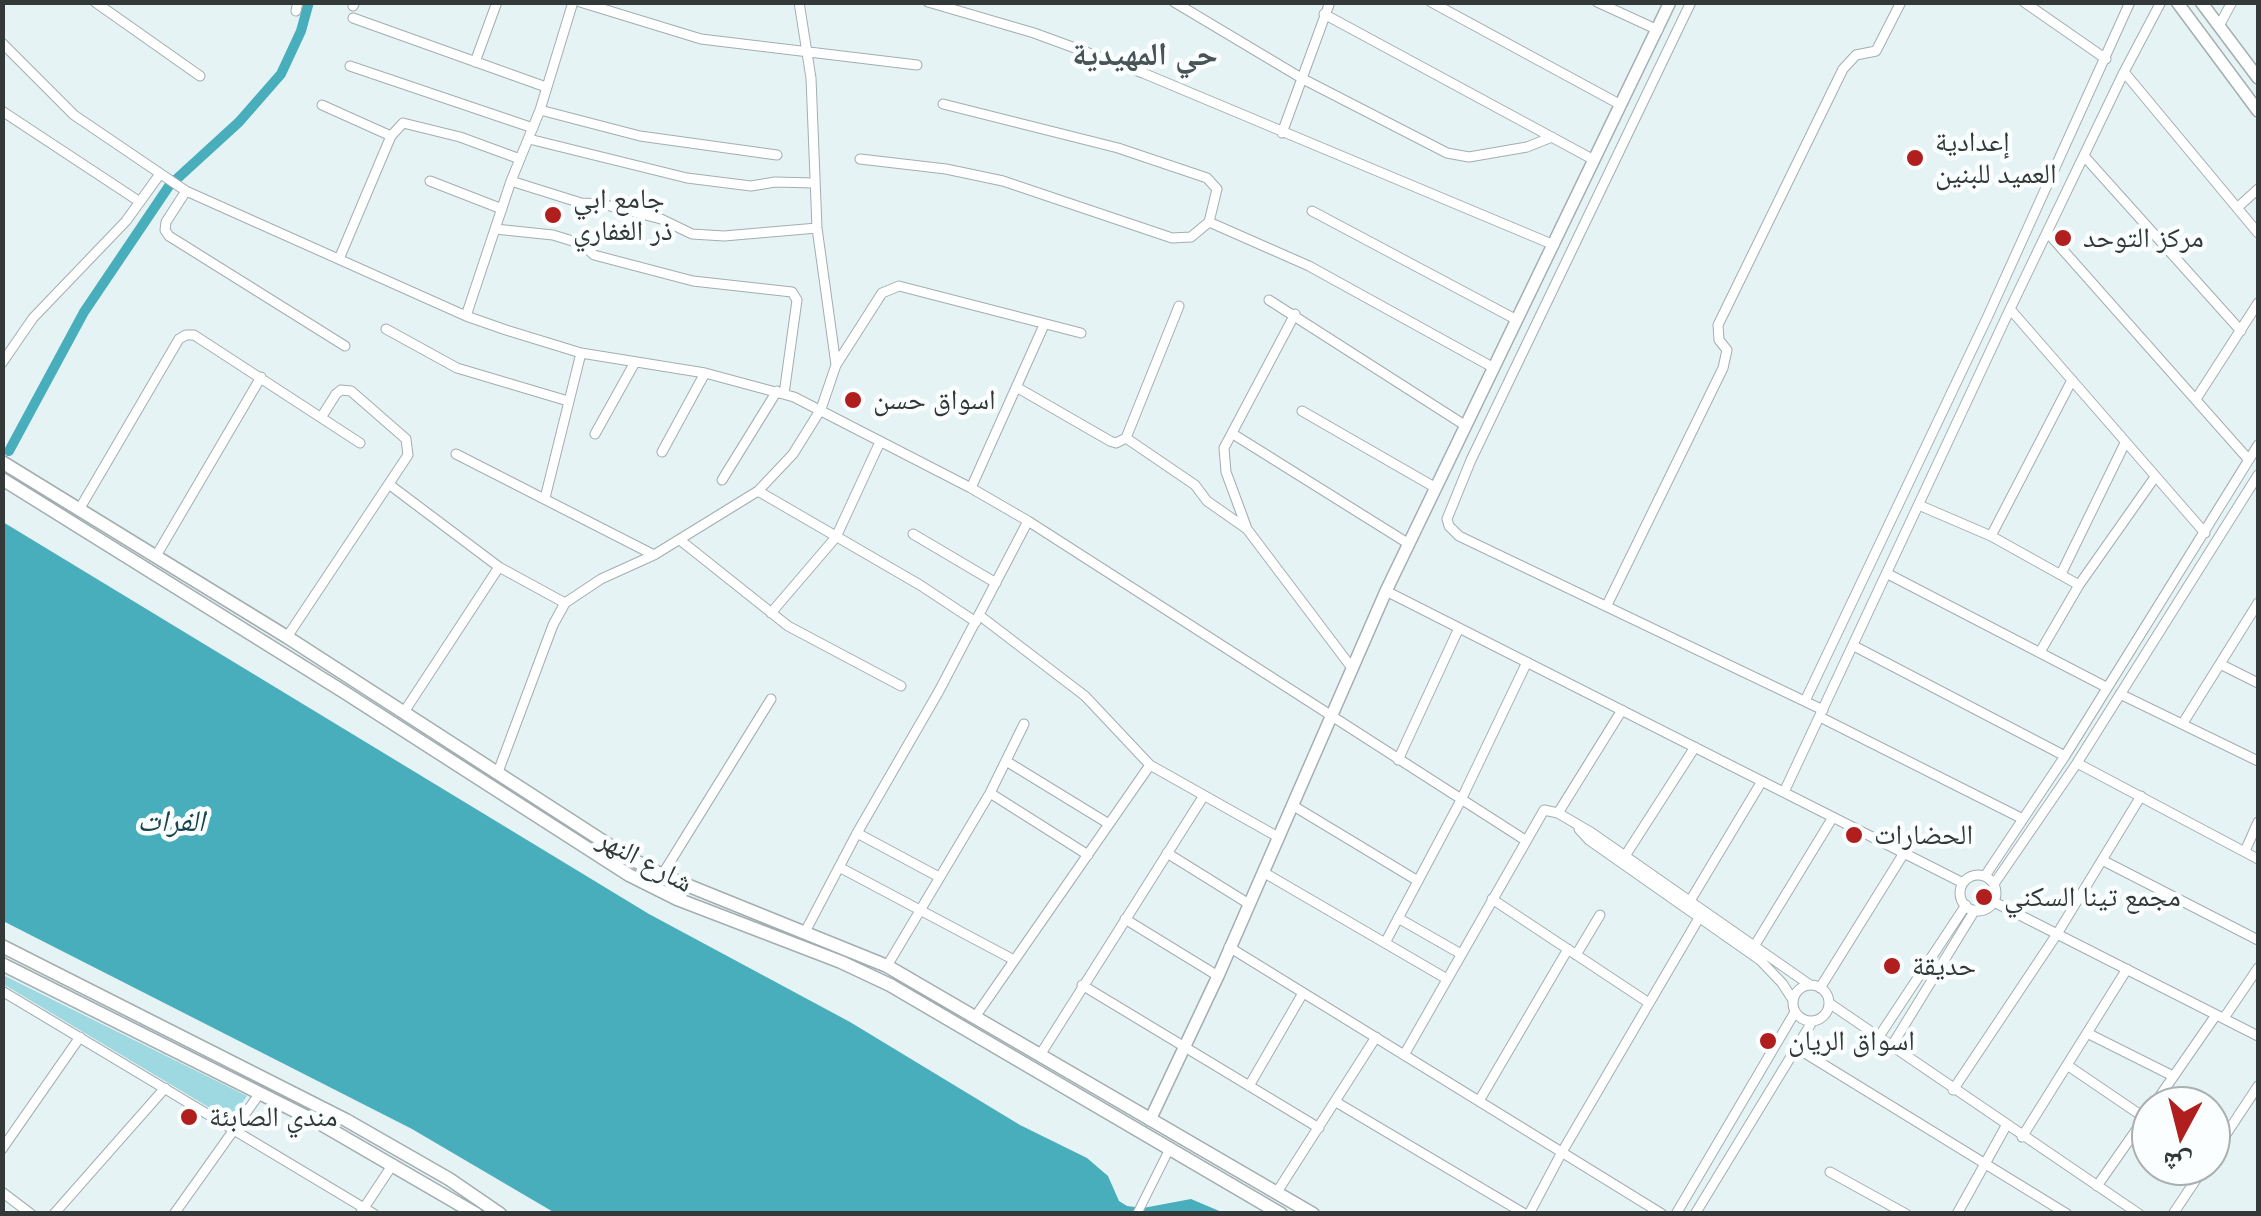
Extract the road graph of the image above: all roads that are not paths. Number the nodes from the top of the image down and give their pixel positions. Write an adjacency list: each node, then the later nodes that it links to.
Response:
1 (95, 2): 31 (street)
2 (497, 2): 27 (street)
3 (799, 2): 25 (street)
4 (928, 2): 19 (street)
5 (1174, 2): 33 (street)
6 (1330, 2): 20 (street)
7 (1431, 2): 37 (street)
8 (1597, 2): 23 (street)
9 (1670, 2): 23 (street)
10 (1690, 2): 106 (street)
11 (1901, 2): 140 (street)
12 (2024, 2): 26 (street)
13 (2130, 2): 26 (street)
14 (2162, 2): 30 (street)
15 (2176, 2): 38 (street)
16 (2202, 2): 22 (street)
17 (2232, 2): 22 (street)
18 (571, 4): 25 (street); 34 (street)
19 (954, 6): 42 (street)
20 (1324, 14): 33 (street); 44 (street)
21 (353, 18): 27 (street)
22 (2219, 26): 32 (street)
23 (1658, 30): 37 (street)
24 (2, 43): 51 (street)
25 (808, 52): 28 (street); 54 (street)
26 (2106, 59): 157 (street)
27 (475, 62): 34 (street)
28 (916, 65)
29 (350, 66): 41 (street)
30 (2124, 72): 47 (street); 58 (street)
31 (200, 76)
32 (2258, 78)
33 (1303, 79): 42 (street); 44 (street)
34 (546, 87): 39 (street)
35 (943, 104): 61 (street)
36 (322, 105): 43 (street)
37 (1621, 105): 50 (street)
38 (2258, 108)
39 (540, 110): 41 (street); 46 (street)
40 (2, 111): 57 (street)
41 (533, 128): 45 (street)
42 (1282, 133): 66 (street)
43 (392, 136): 49 (street); 67 (street)
44 (1552, 138): 50 (street)
45 (528, 139): 49 (street); 54 (street)
46 (777, 155)
47 (2084, 156): 64 (street); 77 (street)
48 (860, 158): 61 (street)
49 (520, 159): 52 (street)
50 (1594, 160): 66 (street)
51 (162, 176): 56 (street); 57 (street)
52 (511, 181): 59 (street); 62 (street)
53 (430, 182): 59 (street)
54 (814, 183): 62 (street)
55 (2258, 189): 58 (street)
56 (186, 191): 67 (street); 79 (street)
57 (140, 202): 81 (street)
58 (2237, 208): 65 (street)
59 (502, 209): 63 (street)
60 (1312, 211): 74 (street)
61 (1210, 222): 84 (street)
62 (816, 228): 83 (street)
63 (495, 230): 73 (street); 89 (street)
64 (2047, 232): 71 (street); 90 (street)
65 (2258, 233)
66 (1554, 245): 74 (street)
67 (339, 260): 73 (street)
68 (1269, 300): 72 (street)
69 (2258, 303): 77 (street)
70 (1179, 306): 98 (street)
71 (2010, 309): 87 (street); 118 (street)
72 (1295, 314): 95 (street); 97 (street)
73 (466, 316): 80 (street)
74 (1517, 320): 84 (street)
75 (1044, 325): 78 (street); 83 (street); 88 (street)
76 (386, 329): 91 (street)
77 (2241, 331): 90 (street)
78 (1081, 333)
79 (345, 346)
80 (581, 353): 82 (street); 91 (street)
81 (2, 363)
82 (634, 364): 85 (street); 96 (street)
83 (836, 365): 92 (street)
84 (1494, 368): 95 (street)
85 (705, 374): 89 (street); 103 (street)
86 (260, 377): 94 (street); 119 (street); 128 (street)
87 (2072, 380): 101 (street); 125 (street)
88 (1018, 388): 98 (street); 114 (street)
89 (781, 392): 92 (street); 112 (street)
90 (2196, 399): 107 (street)
91 (568, 401): 117 (street)
92 (821, 410): 99 (street); 116 (street)
93 (1302, 411): 115 (street)
94 (322, 416): 100 (street); 113 (street)
95 (1466, 426): 104 (street)
96 (596, 434)
97 (1233, 434): 121 (street); 127 (street)
98 (1126, 438): 121 (street)
99 (880, 442): 114 (street); 124 (street)
100 (360, 443)
101 (2125, 443): 110 (street); 132 (street)
102 (2258, 445): 107 (street)
103 (662, 452)
104 (1454, 452): 106 (street); 115 (street)
105 (456, 454): 117 (street)
106 (1471, 460): 140 (street)
107 (2249, 460): 122 (street)
108 (2, 462): 119 (main road, شارع النهر)
109 (2258, 476): 137 (street)
110 (2155, 477): 122 (street); 134 (street)
111 (2, 479): 154 (main road, شارع النهر)
112 (722, 480)
113 (390, 485): 130 (street); 144 (street)
114 (971, 488): 120 (street)
115 (1436, 488): 127 (street)
116 (758, 492): 124 (street); 126 (street)
117 (544, 498): 129 (street)
118 (1921, 506): 125 (street); 131 (street)
119 (80, 508): 128 (main road, شارع النهر)
120 (1028, 521): 133 (street); 161 (street)
121 (1247, 529): 149 (street)
122 (2205, 532): 135 (street)
123 (913, 534): 133 (street)
124 (836, 536): 141 (street); 142 (street)
125 (1991, 536): 132 (street)
126 (680, 540): 129 (street); 141 (street)
127 (1409, 544): 136 (street)
128 (156, 556): 144 (main road, شارع النهر)
129 (654, 556): 138 (street)
130 (499, 567): 138 (street); 159 (street)
131 (1888, 574): 145 (street); 146 (street)
132 (2061, 574): 134 (street)
133 (996, 583): 142 (street)
134 (2079, 585): 146 (street)
135 (2168, 590): 137 (street); 153 (street)
136 (1386, 591): 143 (street); 149 (street)
137 (2182, 597): 155 (street)
138 (566, 603): 173 (street)
139 (2258, 603): 148 (street)
140 (1607, 606): 157 (street)
141 (770, 613): 152 (street)
142 (977, 618): 172 (street); 187 (street)
143 (1459, 628): 147 (street); 168 (street)
144 (288, 638): 150 (main road, شارع النهر)
145 (1854, 646): 160 (street); 167 (street)
146 (2040, 652): 153 (street)
147 (1528, 662): 158 (street); 179 (street)
148 (2220, 664): 151 (street); 163 (street)
149 (1352, 668): 161 (street)
150 (352, 679): 154 (main road); 159 (main road, شارع النهر)
151 (2258, 684)
152 (901, 686)
153 (2106, 687): 162 (street)
154 (344, 692): 235 (main road, شارع النهر)
155 (2120, 694): 163 (street); 165 (street)
156 (771, 699): 199 (street)
157 (1804, 701): 160 (street)
158 (1622, 710): 166 (street); 181 (street)
159 (404, 712): 173 (main road, شارع النهر)
160 (1822, 714): 175 (street); 183 (street)
161 (1330, 716): 168 (street); 180 (street)
162 (2087, 720): 165 (street); 167 (street)
163 (2183, 723): 170 (street)
164 (1024, 724): 169 (street)
165 (2100, 726): 171 (street)
166 (1695, 747): 174 (street); 194 (street)
167 (2064, 756): 183 (street)
168 (1398, 760): 179 (street)
169 (1006, 761): 176 (street); 185 (street)
170 (2258, 762)
171 (2077, 763): 177 (street); 204 (street)
172 (1150, 765): 178 (street); 185 (street)
173 (498, 772): 199 (main road, شارع النهر)
174 (1762, 781): 175 (street); 206 (street)
175 (1784, 792): 182 (street)
176 (990, 793): 193 (street); 201 (street)
177 (2141, 796): 190 (street); 196 (street)
178 (1204, 797): 188 (street); 192 (street)
179 (1461, 800): 189 (street); 202 (street)
180 (1292, 805): 188 (street); 202 (street)
181 (1558, 812): 186 (street); 189 (street)
182 (1832, 817): 191 (street); 220 (street)
183 (2022, 820): 200 (street)
184 (2258, 822): 190 (street)
185 (1109, 824): 193 (street)
186 (1577, 826): 194 (street); 213 (street)
187 (857, 833): 197 (street); 201 (street)
188 (1278, 837): 198 (street)
189 (1525, 840): 205 (street)
190 (2245, 851): 195 (street)
191 (1904, 853): 203 (street); 232 (street)
192 (1167, 854): 208 (street); 214 (street)
193 (1088, 855): 224 (street)
194 (1625, 856): 206 (street)
195 (2258, 858)
196 (2102, 860): 216 (street); 217 (street)
197 (839, 868): 210 (street); 215 (street)
198 (1263, 872): 208 (street); 218 (street)
199 (662, 874): 215 (main road, شارع النهر)
200 (1985, 876): 203 (street); 204 (street)
201 (939, 877): 210 (street)
202 (1418, 881): 212 (street)
203 (1963, 884): 209 (street)
204 (1994, 884): 207 (street)
205 (1492, 899): 222 (street); 223 (street)
206 (1690, 901): 220 (street)
207 (1994, 902): 209 (street); 216 (street)
208 (1248, 904): 221 (street)
209 (1970, 908): 247 (street); 248 (street)
210 (920, 910): 224 (street); 226 (street)
211 (1600, 915): 222 (street)
212 (1398, 918): 218 (street); 223 (street)
213 (1700, 918): 236 (street); 238 (street)
214 (1125, 919): 229 (street); 231 (street)
215 (805, 932): 226 (main road, شارع النهر)
216 (2057, 934): 228 (street); 259 (street)
217 (2258, 940)
218 (1385, 943): 230 (street)
219 (2, 946): 287 (main road)
220 (1755, 946): 232 (street)
221 (1229, 948): 229 (street); 234 (street)
222 (1572, 952): 238 (street); 261 (street)
223 (1461, 954): 230 (street)
224 (1014, 960): 241 (street)
225 (2, 964): 260 (main road)
226 (886, 966): 235 (main road, شارع النهر)
227 (2258, 968): 240 (street)
228 (2127, 969): 240 (street); 243 (street)
229 (1218, 976): 250 (street)
230 (1447, 979): 251 (street)
231 (1082, 985): 250 (street); 252 (street)
232 (1815, 986): 236 (street); 237 (street)
233 (2, 990): 245 (street)
234 (1303, 992): 246 (street); 255 (street)
235 (929, 999): 241 (main road, شارع النهر); 271 (main road, شارع النهر)
236 (1793, 1000): 239 (street)
237 (1829, 1003): 242 (street); 247 (street)
238 (1649, 1004): 273 (street)
239 (1795, 1012): 242 (street); 293 (street)
240 (2220, 1016): 244 (street); 254 (street)
241 (975, 1018): 252 (main road, شارع النهر)
242 (1812, 1022): 249 (street)
243 (2087, 1033): 253 (street); 254 (street)
244 (2258, 1036)
245 (80, 1037): 258 (street); 272 (street)
246 (1376, 1037): 251 (street); 263 (street)
247 (1878, 1038): 248 (street)
248 (1890, 1047): 259 (street)
249 (1795, 1048): 274 (street); 294 (street)
250 (1185, 1049): 255 (street); 264 (street)
251 (1404, 1055): 261 (street)
252 (1040, 1056): 264 (main road, شارع النهر)
253 (2066, 1066): 262 (street); 269 (street)
254 (2173, 1076): 256 (street)
255 (1249, 1086): 267 (street)
256 (2166, 1086)
257 (2258, 1086): 266 (street)
258 (165, 1088): 268 (street); 283 (street)
259 (1953, 1090): 265 (street)
260 (260, 1093): 268 (street); 275 (main road)
261 (1479, 1101): 273 (street)
262 (2131, 1101)
263 (1336, 1102): 267 (street); 291 (street)
264 (1150, 1120): 280 (main road, شارع النهر)
265 (2006, 1126): 269 (street); 274 (street)
266 (2231, 1127)
267 (1319, 1128): 280 (street)
268 (234, 1130): 281 (street); 284 (street)
269 (2022, 1137): 277 (street)
270 (2131, 1138): 277 (street)
271 (1170, 1148): 288 (street); 289 (main road, شارع النهر)
272 (2, 1149)
273 (1562, 1152): 291 (street); 292 (street)
274 (1985, 1163): 296 (street); 297 (street)
275 (393, 1164): 281 (street); 286 (main road)
276 (1830, 1172): 295 (street)
277 (2097, 1186): 298 (street)
278 (2192, 1186): 299 (street)
279 (2, 1192): 282 (street)
280 (1277, 1192): 290 (main road, شارع النهر)
281 (362, 1210): 285 (street)
282 (31, 1214)
283 (54, 1214)
284 (174, 1214)
285 (374, 1214)
286 (476, 1214)
287 (500, 1214)
288 (1137, 1214)
289 (1281, 1214)
290 (1313, 1214)
291 (1527, 1214)
292 (1662, 1214)
293 (1676, 1214)
294 (1694, 1214)
295 (1906, 1214)
296 (1957, 1214)
297 (2066, 1214)
298 (2138, 1214)
299 (2173, 1214)

